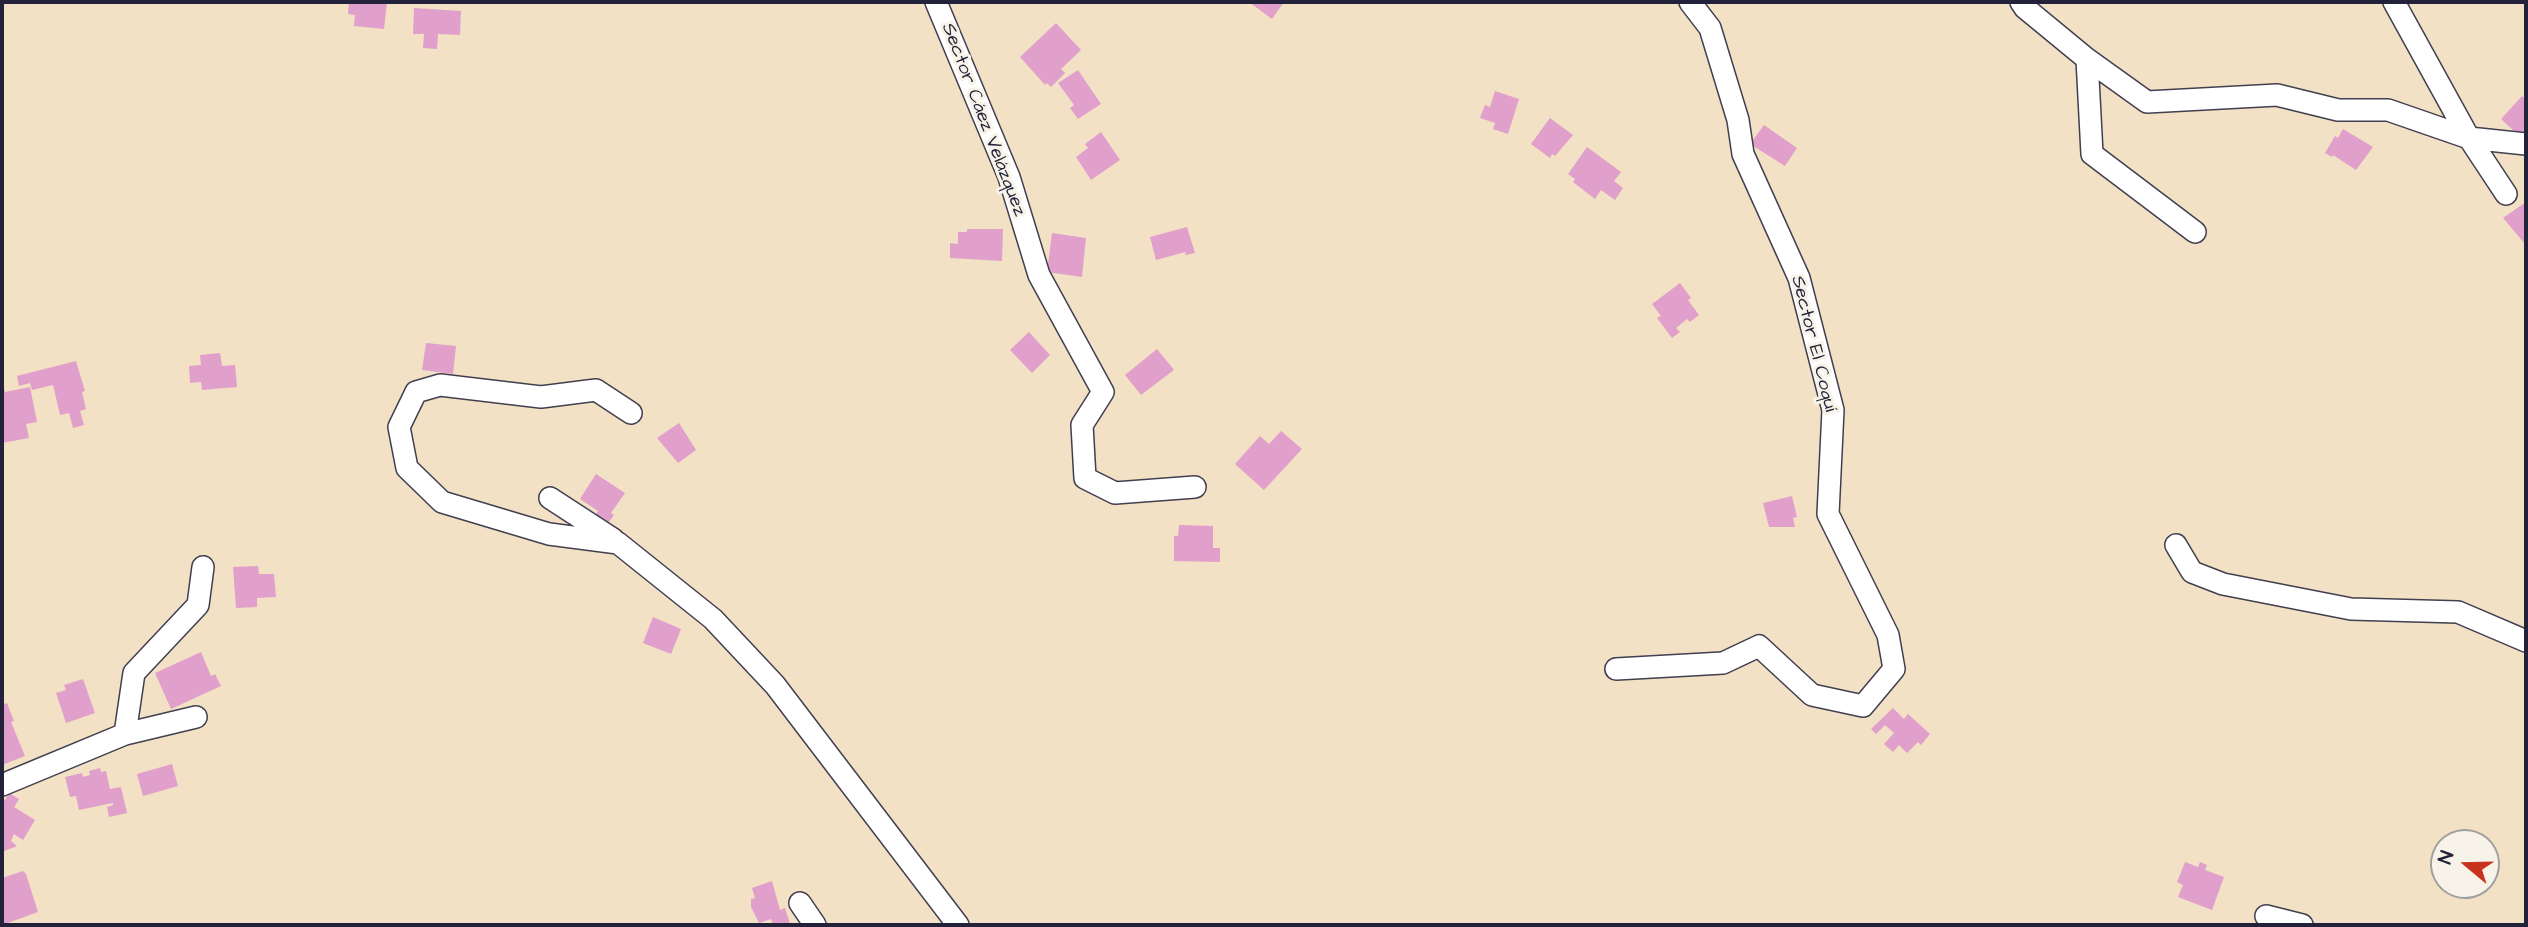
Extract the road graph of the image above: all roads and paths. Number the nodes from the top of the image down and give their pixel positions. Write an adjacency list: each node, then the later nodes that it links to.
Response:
1 (936, 2): 11 (street, Sector Cáez Velázquez)
2 (1690, 2): 17 (street, Sector El Coquí)
3 (2021, 2): 5 (street)
4 (2394, 2): 6 (street)
5 (2087, 59): 6 (street); 9 (street)
6 (2469, 138): 7 (street); 8 (street)
7 (2526, 144)
8 (2506, 194)
9 (2194, 232)
10 (631, 414): 13 (street)
11 (1195, 486)
12 (551, 498): 13 (street)
13 (618, 542): 24 (street)
14 (2176, 545): 16 (street)
15 (202, 567): 19 (street)
16 (2526, 641)
17 (1616, 669)
18 (196, 717): 19 (street)
19 (125, 734): 20 (street)
20 (2, 785)
21 (800, 903): 23 (street)
22 (2266, 916): 25 (street)
23 (815, 925)
24 (958, 925)
25 (2302, 925)

